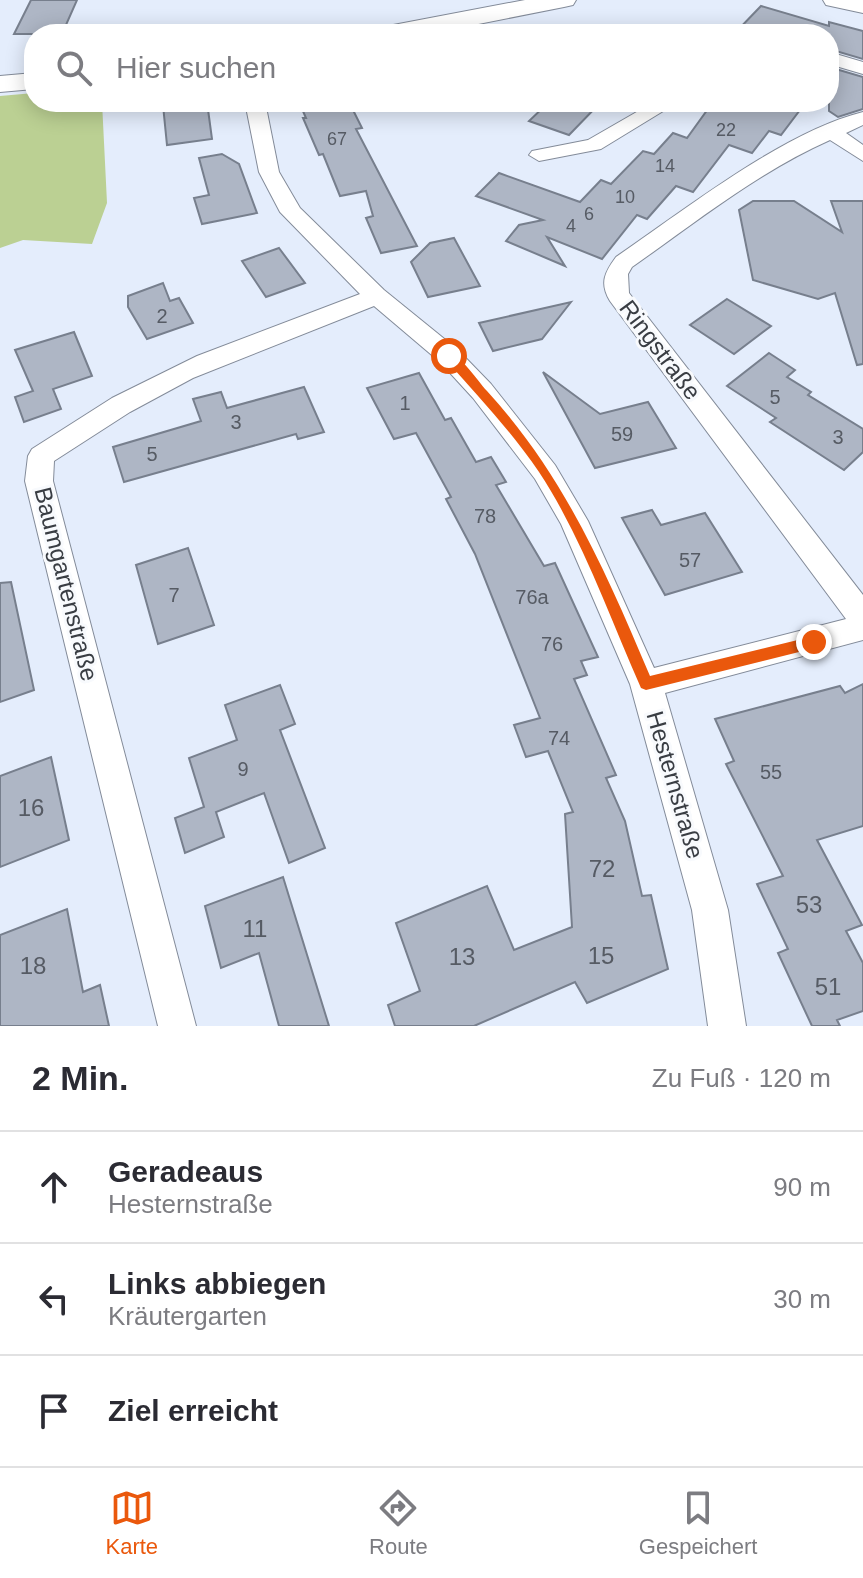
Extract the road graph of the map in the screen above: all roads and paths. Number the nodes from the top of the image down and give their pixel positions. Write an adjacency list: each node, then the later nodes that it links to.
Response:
1 (564, 0): 4 (street)
2 (835, 0): 3 (street)
3 (863, 5)
4 (440, 24)
5 (839, 61): 8 (street)
6 (0, 67): 7 (street)
7 (24, 67)
8 (863, 68)
9 (24, 82): 10 (street)
10 (0, 84)
11 (257, 112): 17 (street, Hesternstraße)
12 (651, 112): 15 (street)
13 (863, 118): 14 (street, Ringstraße)
14 (832, 132): 16 (street); 18 (street, Ringstraße)
15 (539, 155)
16 (863, 155)
17 (376, 296): 20 (street, Hesternstraße); 21 (street, Baumgartenstraße)
18 (863, 618)
19 (863, 627): 20 (street)
20 (646, 684): 22 (street, Hesternstraße)
21 (177, 1026)
22 (727, 1026)

